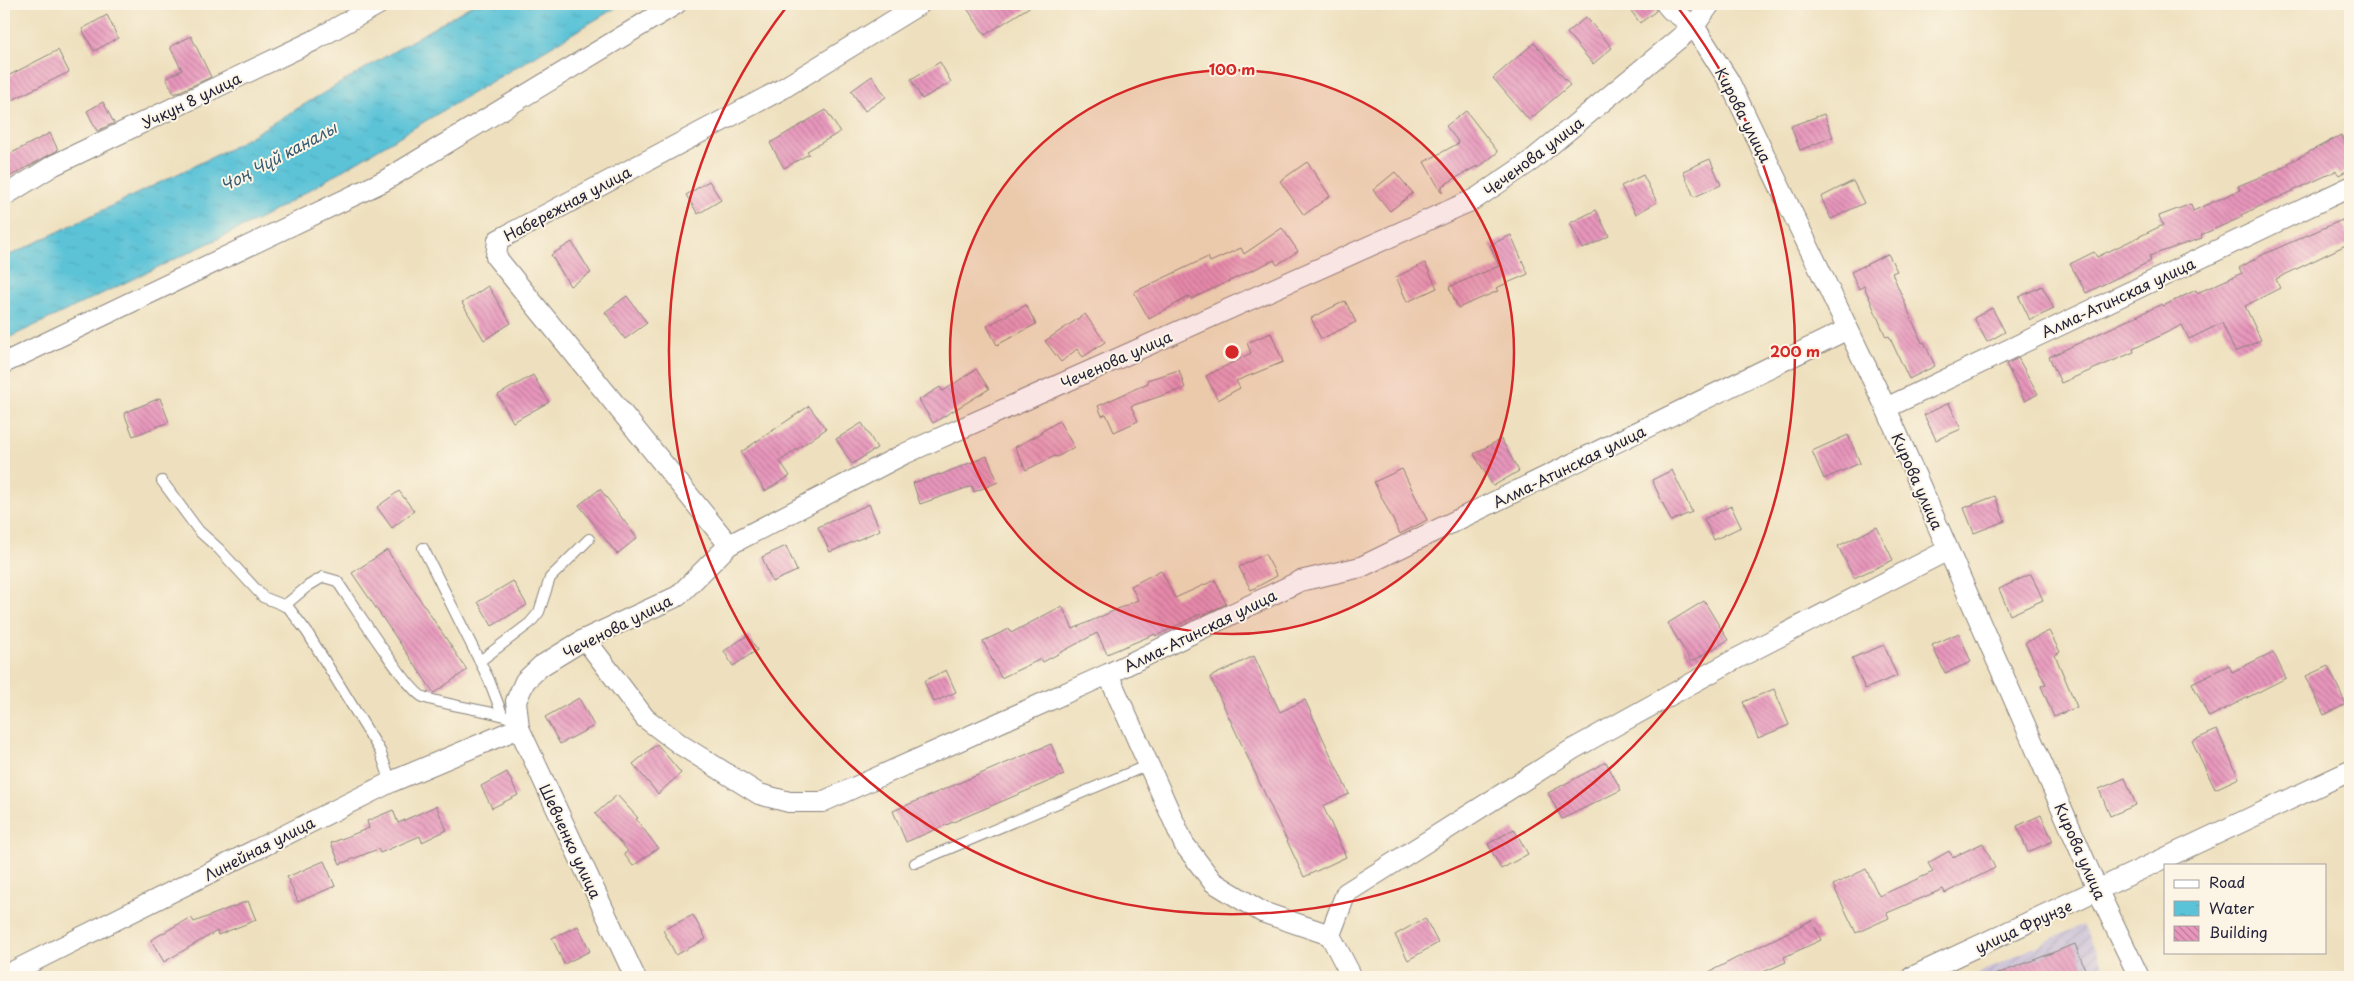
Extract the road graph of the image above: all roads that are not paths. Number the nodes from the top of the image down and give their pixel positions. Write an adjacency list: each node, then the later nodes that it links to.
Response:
1 (379, 4): 8 (street, Учкун 8 улица)
2 (676, 4): 10 (street)
3 (920, 4): 14 (street, Набережная улица)
4 (1666, 4): 6 (street, Кирова улица)
5 (1710, 4): 6 (street, Чеченова улица)
6 (1694, 26): 9 (street, Кирова улица); 14 (street, Чеченова улица)
7 (2350, 187): 11 (street, Алма-Атинская улица)
8 (4, 196)
9 (1848, 330): 11 (street, Кирова улица); 20 (street, Алма-Атинская улица)
10 (4, 363)
11 (1886, 408): 16 (street, Кирова улица)
12 (162, 481): 17 (lane)
13 (589, 539): 19 (lane)
14 (729, 545): 18 (street, Чеченова улица)
15 (424, 548): 19 (lane)
16 (1948, 550): 26 (street, Кирова улица); 27 (street)
17 (284, 606): 21 (lane); 24 (lane)
18 (584, 639): 20 (street, Алма-Атинская улица); 21 (street, Чеченова улица)
19 (480, 661): 21 (lane)
20 (1108, 674): 22 (street)
21 (514, 717): 24 (street, Линейная улица); 29 (street, Шевченко улица)
22 (1148, 765): 25 (lane); 27 (street)
23 (2350, 771): 26 (street, улица Фрунзе)
24 (391, 782): 28 (street, Линейная улица)
25 (915, 862)
26 (2098, 891): 31 (street, улица Фрунзе); 32 (street, Кирова улица)
27 (1330, 934): 30 (street)
28 (4, 976)
29 (635, 977)
30 (1352, 977)
31 (1912, 977)
32 (2139, 977)

